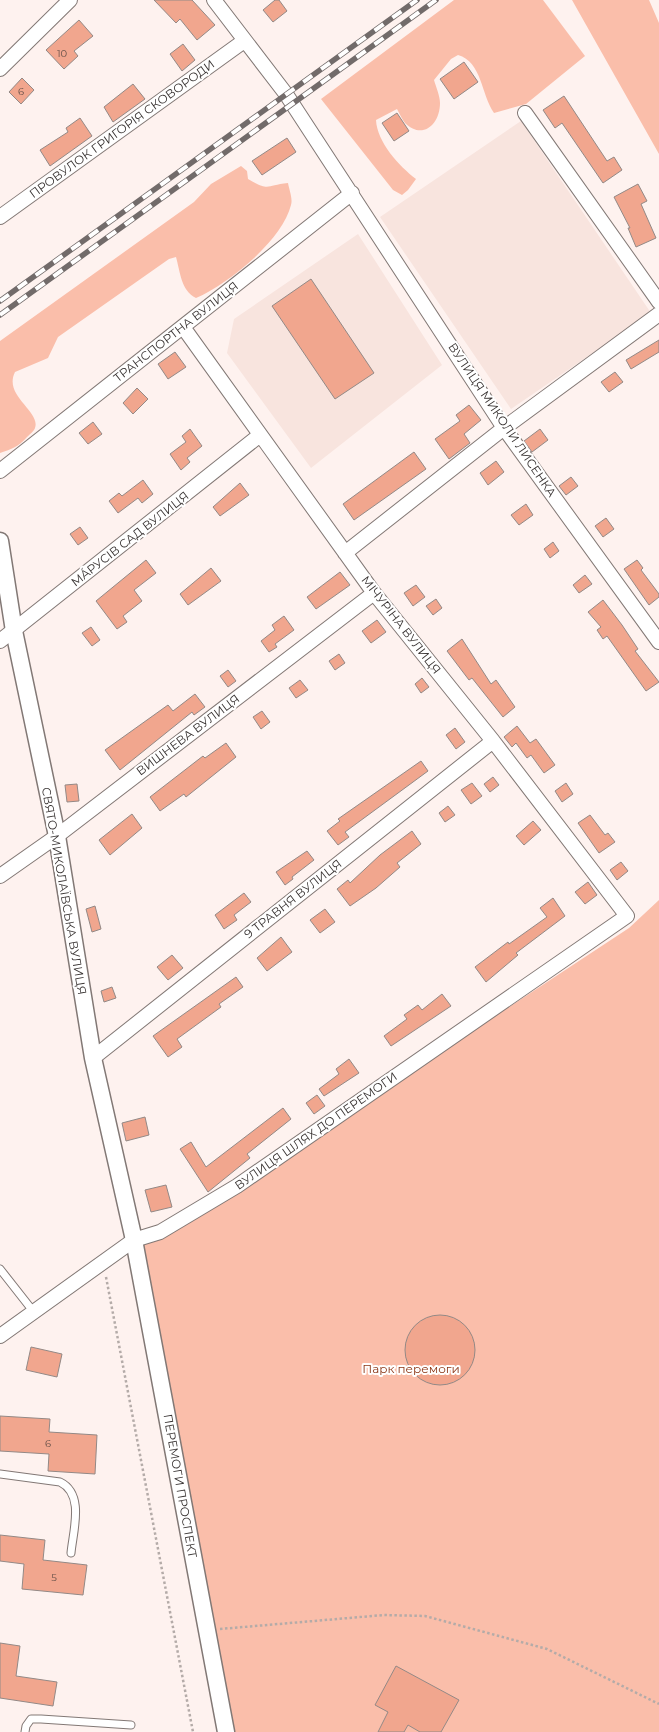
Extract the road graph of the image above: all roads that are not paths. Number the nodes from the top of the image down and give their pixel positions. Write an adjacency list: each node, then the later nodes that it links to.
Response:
1 (70, 0): 4 (street)
2 (214, 0): 3 (street, ВУЛИЦЯ МИКОЛИ ЛИСЕНКА)
3 (244, 41): 6 (street, ВУЛИЦЯ МИКОЛИ ЛИСЕНКА); 7 (street, ПРОВУЛОК ГРИГОРІЯ СКОВОРОДИ)
4 (0, 69)
5 (526, 113): 8 (street)
6 (352, 193): 10 (street, ТРАНСПОРТНА ВУЛИЦЯ); 11 (street, ВУЛИЦЯ МИКОЛИ ЛИСЕНКА)
7 (0, 217)
8 (659, 302)
9 (659, 314): 11 (street)
10 (184, 327): 12 (street, МІЧУРІНА ВУЛИЦЯ); 13 (street, ТРАНСПОРТНА ВУЛИЦЯ)
11 (504, 428): 15 (street); 19 (street, ВУЛИЦЯ МИКОЛИ ЛИСЕНКА)
12 (260, 435): 15 (street, МІЧУРІНА ВУЛИЦЯ); 17 (street, МÁРУСІВ САД ВУЛИЦЯ)
13 (0, 472)
14 (0, 541): 17 (street, СВЯТО-МИКОЛАЇВСЬКА ВУЛИЦЯ)
15 (346, 553): 16 (street, МІЧУРІНА ВУЛИЦЯ)
16 (374, 592): 20 (street, МІЧУРІНА ВУЛИЦЯ); 21 (street, ВИШНЕВА ВУЛИЦЯ)
17 (14, 631): 18 (street, МÁРУСІВ САД ВУЛИЦЯ); 21 (street, СВЯТО-МИКОЛАЇВСЬКА ВУЛИЦЯ)
18 (0, 641)
19 (659, 642)
20 (493, 740): 23 (street, МІЧУРІНА ВУЛИЦЯ); 24 (street, 9 ТРАВНЯ ВУЛИЦЯ)
21 (57, 836): 22 (street, ВИШНЕВА ВУЛИЦЯ); 24 (street, СВЯТО-МИКОЛАЇВСЬКА ВУЛИЦЯ)
22 (0, 876)
23 (627, 916): 25 (street, ВУЛИЦЯ ШЛЯХ ДО ПЕРЕМОГИ)
24 (93, 1058): 25 (street, СВЯТО-МИКОЛАЇВСЬКА ВУЛИЦЯ)
25 (134, 1240): 27 (street, ВУЛИЦЯ ШЛЯХ ДО ПЕРЕМОГИ); 33 (street, ПЕРЕМОГИ ПРОСПЕКТ)
26 (0, 1269): 27 (lane)
27 (33, 1311): 28 (street, ВУЛИЦЯ ШЛЯХ ДО ПЕРЕМОГИ)
28 (0, 1336)
29 (0, 1474): 30 (lane)
30 (70, 1553)
31 (131, 1725): 32 (lane)
32 (25, 1732)
33 (226, 1732)

